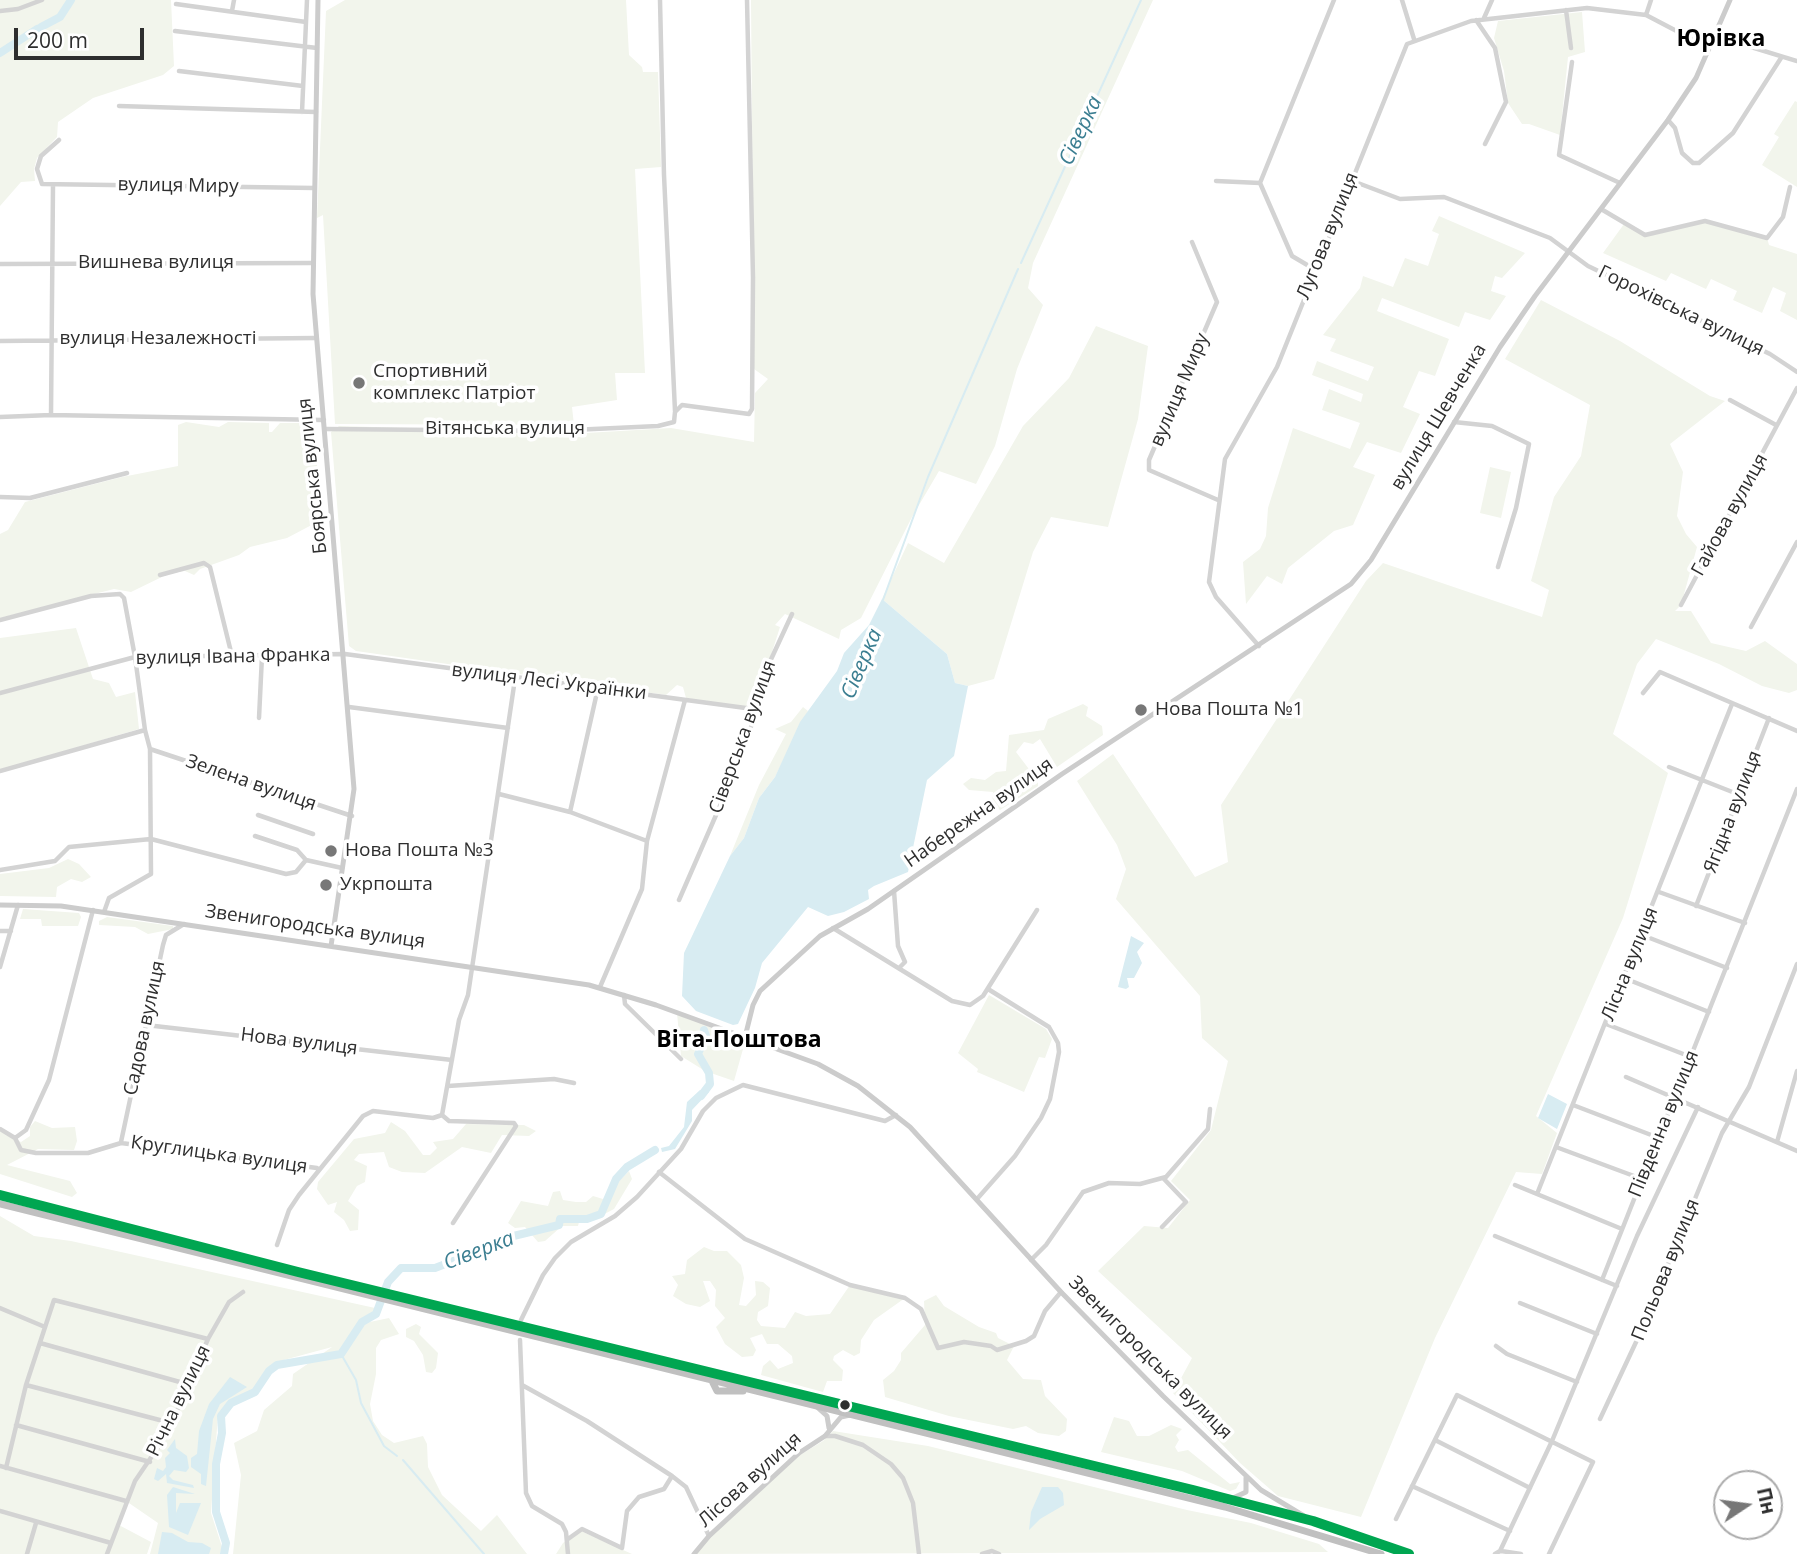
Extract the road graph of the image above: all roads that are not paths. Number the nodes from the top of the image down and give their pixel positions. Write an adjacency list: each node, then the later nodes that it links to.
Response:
1 (42, 0): 16 (street)
2 (201, 0): 14 (street)
3 (234, 0): 17 (street)
4 (307, 0): 21 (street)
5 (318, 0): 26 (street, Боярська вулиця)
6 (660, 0): 60 (street)
7 (747, 0): 60 (street, Вітянська вулиця)
8 (1334, 0): 42 (street)
9 (1402, 0): 24 (street)
10 (1492, 0): 19 (street)
11 (1651, 0): 18 (street)
12 (1730, 0): 23 (street, вулиця Шевченка)
13 (176, 4): 14 (street)
14 (200, 7): 17 (street)
15 (1566, 10): 18 (street); 19 (street); 27 (street)
16 (0, 11)
17 (232, 11): 21 (street)
18 (1646, 15): 28 (street)
19 (1483, 18): 20 (street)
20 (1476, 20): 24 (street); 39 (street)
21 (306, 22): 25 (street)
22 (175, 31): 25 (street)
23 (1715, 36): 28 (street, вулиця Шевченка); 29 (street)
24 (1414, 39): 40 (street, Лугова вулиця)
25 (305, 46): 26 (street); 33 (street)
26 (317, 47): 36 (street, Боярська вулиця)
27 (1571, 48)
28 (1709, 48): 37 (street, вулиця Шевченка)
29 (1781, 58): 30 (street); 37 (street)
30 (1797, 61)
31 (1573, 62): 43 (street)
32 (178, 71): 33 (street)
33 (303, 86): 35 (street)
34 (119, 106): 35 (street)
35 (302, 112): 36 (street)
36 (316, 112): 46 (street, Боярська вулиця)
37 (1668, 120): 43 (street, вулиця Шевченка)
38 (59, 139): 44 (street, вулиця Миру)
39 (1485, 144)
40 (1350, 180): 49 (street, Горохівська вулиця); 53 (street, Лугова вулиця)
41 (1216, 181): 42 (street)
42 (1260, 183): 53 (street)
43 (1620, 183): 47 (street, вулиця Шевченка)
44 (53, 184): 46 (street, вулиця Миру); 50 (street)
45 (1790, 187): 47 (street)
46 (314, 188): 52 (street, Боярська вулиця)
47 (1601, 209): 49 (street, вулиця Шевченка)
48 (1192, 242): 69 (street, вулиця Миру)
49 (1568, 250): 57 (street, Горохівська вулиця); 64 (street, вулиця Шевченка)
50 (53, 263): 51 (street, Вишнева вулиця); 52 (street, Вишнева вулиця); 55 (street)
51 (0, 264)
52 (312, 264): 54 (street, Боярська вулиця)
53 (1314, 269): 69 (street, Лугова вулиця)
54 (316, 338): 55 (street, вулиця Незалежності); 63 (street, Боярська вулиця)
55 (51, 340): 56 (street, вулиця Незалежності); 61 (street)
56 (0, 341)
57 (1797, 372)
58 (1797, 388): 65 (street, Гайова вулиця)
59 (1730, 400): 65 (street)
60 (675, 412): 66 (street, Вітянська вулиця)
61 (51, 415): 62 (street); 63 (street)
62 (0, 417)
63 (324, 421): 66 (street, Боярська вулиця)
64 (1454, 422): 71 (street); 77 (street, вулиця Шевченка)
65 (1776, 425): 73 (street, Гайова вулиця)
66 (325, 429): 78 (street, Боярська вулиця)
67 (127, 473): 68 (street)
68 (0, 498)
69 (1218, 500): 77 (street, Лугова вулиця)
70 (1797, 542): 76 (street)
71 (1498, 566)
72 (160, 575): 79 (street)
73 (1681, 605)
74 (792, 614): 89 (street, Сіверська вулиця)
75 (0, 620): 81 (street)
76 (1751, 627)
77 (1259, 646): 96 (street, вулиця Шевченка)
78 (345, 654): 80 (street, вулиця Івана Франка); 82 (street, вулиця Лесі Українки); 88 (street, Боярська вулиця)
79 (232, 656): 80 (street, вулиця Івана Франка); 81 (street, вулиця Івана Франка)
80 (262, 656): 90 (street)
81 (135, 657): 84 (street, вулиця Івана Франка); 93 (street)
82 (515, 679): 83 (street, вулиця Лесі Українки); 92 (street)
83 (598, 688): 86 (street, вулиця Лесі Українки); 103 (street)
84 (0, 693)
85 (1643, 693): 87 (street)
86 (685, 700): 89 (street, вулиця Лесі Українки); 109 (street)
87 (1732, 704): 91 (street); 99 (street, Лісна вулиця)
88 (349, 707): 92 (street); 105 (street, Боярська вулиця)
89 (753, 709): 115 (street, Сіверська вулиця)
90 (259, 718)
91 (1769, 718): 94 (street); 102 (street, Ягідна вулиця)
92 (508, 728): 101 (street)
93 (145, 730): 95 (street); 98 (street)
94 (1797, 731)
95 (150, 749): 105 (street, Зелена вулиця); 108 (street)
96 (1083, 760): 113 (street, Набережна вулиця)
97 (1669, 767): 99 (street)
98 (0, 772)
99 (1702, 781): 102 (street); 114 (street, Лісна вулиця)
100 (1797, 789): 122 (street, Південна вулиця)
101 (499, 794): 103 (street); 130 (street)
102 (1740, 795): 118 (street, Ягідна вулиця)
103 (570, 812): 109 (street)
104 (258, 815): 106 (street)
105 (352, 816): 111 (street, Боярська вулиця)
106 (313, 834)
107 (255, 836): 110 (street)
108 (151, 839): 110 (street); 112 (street); 121 (street)
109 (647, 841): 135 (street)
110 (306, 860): 111 (street)
111 (343, 868): 128 (street, Боярська вулиця)
112 (0, 870)
113 (894, 891): 124 (street, Набережна вулиця); 132 (street, Набережна вулиця)
114 (1658, 892): 118 (street); 127 (street, Лісна вулиця)
115 (679, 900)
116 (0, 905): 117 (street, Звенигородська вулиця)
117 (18, 905): 119 (street, Звенигородська вулиця); 126 (street)
118 (1696, 906): 122 (street)
119 (93, 910): 121 (street, Звенигородська вулиця); 157 (street)
120 (1037, 910): 136 (street)
121 (104, 912): 123 (street, Звенигородська вулиця)
122 (1745, 923): 133 (street, Південна вулиця)
123 (185, 924): 128 (street, Звенигородська вулиця); 140 (street, Садова вулиця)
124 (833, 928): 132 (street); 141 (street, Набережна вулиця)
125 (0, 931): 126 (street)
126 (11, 931): 131 (street)
127 (1642, 935): 133 (street); 134 (street, Лісна вулиця)
128 (331, 946): 130 (street, Звенигородська вулиця)
129 (1797, 964): 155 (street, Польова вулиця)
130 (471, 965): 135 (street, Звенигородська вулиця); 144 (street)
131 (0, 967)
132 (900, 967): 136 (street)
133 (1727, 968): 138 (street, Південна вулиця)
134 (1624, 978): 138 (street); 139 (street, Лісна вулиця)
135 (600, 987): 137 (street, Звенигородська вулиця)
136 (988, 989): 170 (street)
137 (623, 994): 141 (street, Звенигородська вулиця); 143 (street)
138 (1709, 1012): 142 (street, Південна вулиця)
139 (1606, 1024): 142 (street); 150 (street, Лісна вулиця)
140 (146, 1025): 144 (street, Нова вулиця); 160 (street, Садова вулиця)
141 (745, 1037): 154 (street, Звенигородська вулиця)
142 (1691, 1057): 149 (street, Південна вулиця)
143 (681, 1059)
144 (452, 1060): 148 (street)
145 (1797, 1071): 159 (street)
146 (1626, 1077): 149 (street)
147 (574, 1083): 148 (street)
148 (448, 1086): 153 (street)
149 (1676, 1098): 151 (street); 158 (street, Південна вулиця)
150 (1573, 1105): 158 (street); 161 (street, Лісна вулиця)
151 (1698, 1107): 155 (street); 179 (street, Південна вулиця)
152 (1210, 1109): 165 (street)
153 (442, 1115): 163 (street); 172 (street)
154 (896, 1115): 164 (street); 170 (street, Звенигородська вулиця)
155 (1731, 1121): 159 (street); 201 (street, Польова вулиця)
156 (0, 1129): 157 (street)
157 (15, 1138): 160 (street)
158 (1659, 1138): 166 (street, Південна вулиця)
159 (1777, 1142): 162 (street)
160 (121, 1143): 163 (street, Круглицька вулиця)
161 (1556, 1147): 166 (street); 168 (street, Лісна вулиця)
162 (1797, 1151)
163 (317, 1168): 176 (street)
164 (659, 1172): 182 (street); 185 (street)
165 (1164, 1178): 173 (street); 177 (street)
166 (1642, 1179): 174 (street, Південна вулиця)
167 (1515, 1185): 168 (street)
168 (1537, 1194): 174 (street)
169 (0, 1195): 181 (highway)
170 (977, 1199): 177 (street, Звенигородська вулиця)
171 (0, 1204): 181 (highway)
172 (453, 1223)
173 (1162, 1227)
174 (1622, 1229): 178 (street, Південна вулиця)
175 (1495, 1236): 178 (street)
176 (277, 1245)
177 (1031, 1260): 182 (street, Звенигородська вулиця)
178 (1602, 1280): 179 (street)
179 (1617, 1286): 188 (street, Південна вулиця)
180 (243, 1292): 189 (street, Річна вулиця)
181 (364, 1292): 185 (highway)
182 (1061, 1292): 210 (street, Звенигородська вулиця)
183 (1520, 1303): 188 (street)
184 (0, 1308): 186 (street)
185 (516, 1325): 187 (highway)
186 (45, 1326): 189 (street); 191 (street)
187 (529, 1331): 193 (highway); 194 (highway)
188 (1597, 1334): 195 (street, Південна вулиця)
189 (208, 1339): 196 (street, Річна вулиця)
190 (520, 1340): 198 (street)
191 (40, 1343): 196 (street); 197 (street)
192 (1496, 1346): 195 (street)
193 (750, 1380): 194 (highway); 213 (highway)
194 (712, 1381): 199 (highway)
195 (1577, 1382): 206 (street, Південна вулиця)
196 (187, 1384): 202 (street, Річна вулиця)
197 (26, 1385): 202 (street); 203 (street)
198 (522, 1385): 209 (street); 221 (street)
199 (811, 1404): 200 (highway); 204 (street)
200 (850, 1415): 204 (street, Лісова вулиця); 231 (highway)
201 (1600, 1419)
202 (171, 1423): 207 (street, Річна вулиця)
203 (16, 1425): 207 (street); 208 (street)
204 (827, 1433): 220 (street, Лісова вулиця); 228 (street)
205 (1435, 1440): 206 (street); 211 (street); 212 (street)
206 (1552, 1441): 212 (street, Південна вулиця); 234 (street)
207 (150, 1462): 214 (street, Річна вулиця)
208 (3, 1467): 214 (street)
209 (673, 1476): 220 (street); 221 (street)
210 (1246, 1478): 213 (street); 217 (street, Звенигородська вулиця)
211 (1412, 1486): 216 (street); 219 (street)
212 (1530, 1488): 219 (street, Південна вулиця)
213 (1229, 1499): 217 (highway)
214 (126, 1501): 222 (street, Річна вулиця)
215 (0, 1511): 218 (street)
216 (1396, 1519)
217 (1313, 1521): 232 (highway)
218 (37, 1523): 222 (street); 224 (street)
219 (1510, 1531): 223 (street, Південна вулиця)
220 (709, 1536): 227 (street, Лісова вулиця)
221 (567, 1540): 226 (street)
222 (111, 1543): 225 (street, Річна вулиця)
223 (1498, 1553): 233 (street)
224 (27, 1554)
225 (107, 1554)
226 (568, 1554)
227 (694, 1554)
228 (919, 1554)
229 (982, 1554): 230 (street)
230 (999, 1554)
231 (1381, 1554)
232 (1409, 1554)
233 (1521, 1554)
234 (1549, 1554)

